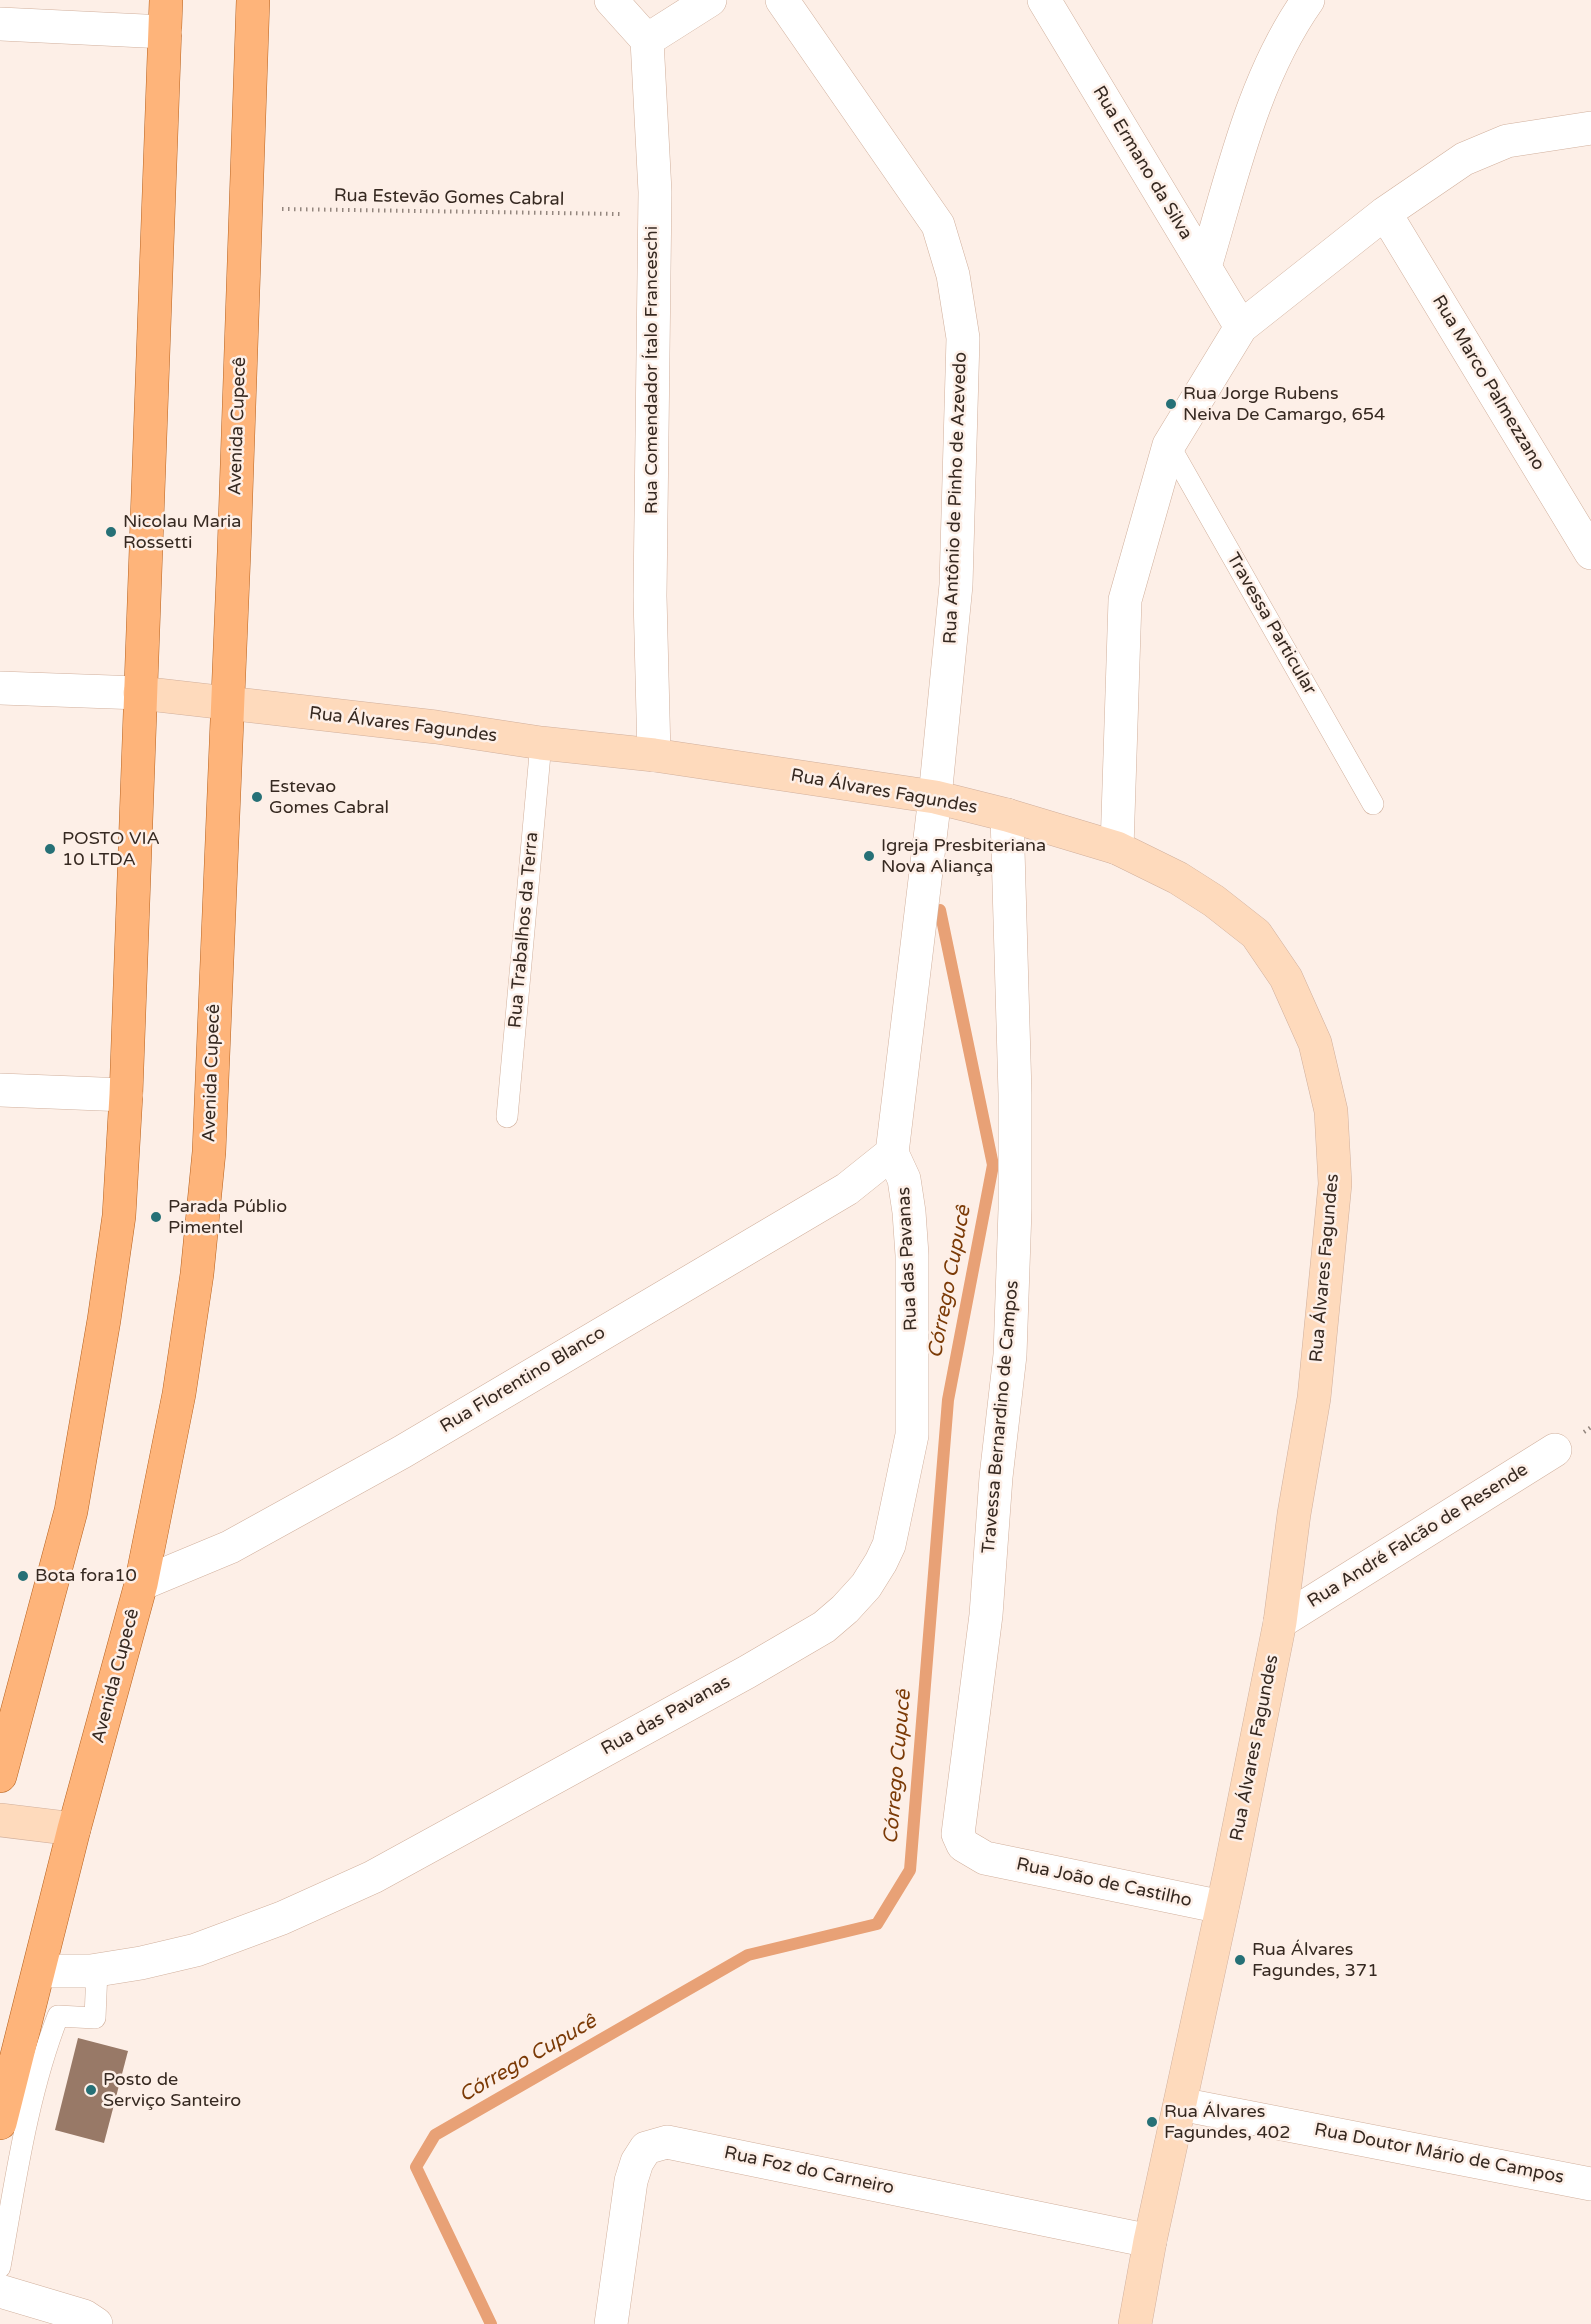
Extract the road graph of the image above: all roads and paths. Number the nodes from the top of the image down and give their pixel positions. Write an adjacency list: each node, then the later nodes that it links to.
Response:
1 (166, 0): 9 (main road)
2 (253, 0): 12 (main road, Avenida Cupecê)
3 (611, 0): 10 (street)
4 (710, 0): 10 (street)
5 (782, 0): 24 (street, Rua Antônio de Pinho de Azevedo)
6 (1044, 0): 15 (street, Rua Ermano da Silva)
7 (1308, 0): 15 (street)
8 (0, 24): 9 (street)
9 (165, 32): 20 (main road)
10 (647, 40): 14 (street, Rua Comendador Ítalo Franceschi)
11 (1591, 128): 13 (street)
12 (245, 209): 14 (path, Rua Estevão Gomes Cabral); 21 (main road, Avenida Cupecê)
13 (1385, 213): 16 (street); 18 (street, Rua Marco Palmezzano)
14 (654, 214): 23 (street, Rua Comendador Ítalo Franceschi)
15 (1205, 267): 16 (street, Rua Ermano da Silva)
16 (1241, 327): 17 (street)
17 (1168, 445): 25 (lane, Travessa Particular); 27 (street)
18 (1591, 553)
19 (0, 688): 20 (street)
20 (140, 693): 21 (street, Rua Álvares Fagundes); 29 (main road)
21 (226, 703): 22 (street, Rua Álvares Fagundes); 33 (main road, Avenida Cupecê)
22 (541, 743): 23 (street, Rua Álvares Fagundes); 30 (lane, Rua Trabalhos da Terra)
23 (654, 755): 24 (street, Rua Álvares Fagundes)
24 (935, 797): 26 (street, Rua Álvares Fagundes); 31 (street, Rua Antônio de Pinho de Azevedo)
25 (1373, 804)
26 (1007, 815): 27 (street, Rua Álvares Fagundes); 38 (street, Travessa Bernardino de Campos)
27 (1117, 848): 34 (street, Rua Álvares Fagundes)
28 (0, 1090): 29 (street)
29 (126, 1095): 35 (main road)
30 (507, 1117)
31 (892, 1153): 33 (street, Rua Florentino Blanco); 40 (street, Rua das Pavanas)
32 (1555, 1450): 34 (street, Rua André Falcão de Resende)
33 (141, 1584): 37 (main road, Avenida Cupecê)
34 (1280, 1622): 39 (street, Rua Álvares Fagundes)
35 (0, 1776)
36 (0, 1820): 37 (street)
37 (74, 1829): 41 (main road, Avenida Cupecê)
38 (985, 1858): 39 (street, Rua João de Castilho)
39 (1222, 1907): 42 (street, Rua Álvares Fagundes)
40 (97, 1970): 41 (street, Rua das Pavanas); 46 (lane)
41 (39, 1971): 43 (main road, Avenida Cupecê)
42 (1180, 2103): 44 (street, Rua Doutor Mário de Campos); 45 (street, Rua Álvares Fagundes)
43 (0, 2123)
44 (1591, 2184)
45 (1150, 2241): 49 (street, Rua Foz do Carneiro); 50 (street, Rua Álvares Fagundes)
46 (0, 2267)
47 (0, 2291): 48 (street)
48 (96, 2324)
49 (611, 2324)
50 (1134, 2324)

